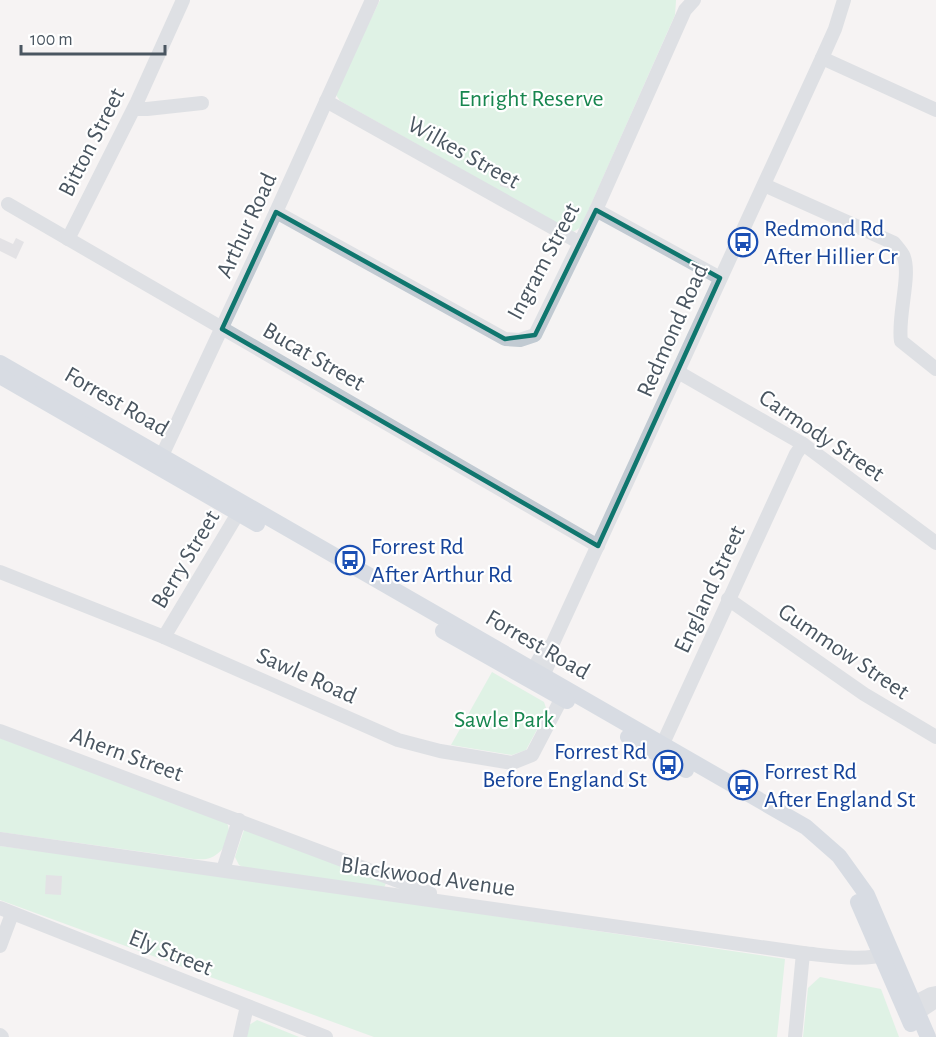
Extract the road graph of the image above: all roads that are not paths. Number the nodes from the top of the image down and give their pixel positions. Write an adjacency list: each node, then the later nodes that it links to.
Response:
1 (183, 0): 8 (street, Bitton Street)
2 (372, 0): 6 (street, Arthur Road)
3 (844, 0): 5 (street, Redmond Road)
4 (687, 3): 12 (street, Ingram Street)
5 (822, 58): 9 (street); 10 (street, Redmond Road)
6 (326, 101): 13 (street, Arthur Road); 15 (street, Wilkes Street)
7 (202, 103): 8 (street)
8 (134, 109): 14 (street, Bitton Street)
9 (936, 110)
10 (764, 185): 16 (street, Redmond Road); 19 (street)
11 (8, 204): 14 (street, Bucat Street)
12 (596, 210): 15 (street, Ingram Street); 16 (street)
13 (276, 212): 15 (street, Ingram Street); 17 (street, Arthur Road)
14 (68, 239): 17 (street, Bucat Street)
15 (580, 243)
16 (720, 278): 20 (street, Redmond Road)
17 (222, 329): 23 (street, Arthur Road); 26 (street, Bucat Street)
18 (0, 363): 23 (main road, Forrest Road)
19 (936, 369)
20 (678, 372): 22 (street, Carmody Street); 26 (street, Redmond Road)
21 (0, 376): 23 (main road, Forrest Road)
22 (802, 444): 25 (street, Carmody Street); 28 (street, England Street)
23 (160, 461): 24 (main road, Forrest Road)
24 (241, 508): 29 (street, Berry Street); 30 (main road, Forrest Road)
25 (936, 543)
26 (598, 546): 30 (street, Redmond Road)
27 (0, 572): 29 (street, Sawle Road)
28 (728, 599): 33 (street, Gummow Street); 34 (street, England Street)
29 (164, 637): 31 (street, Sawle Road)
30 (536, 677): 31 (main road, Forrest Road)
31 (564, 693): 34 (main road, Forrest Road)
32 (0, 731): 35 (street, Ahern Street)
33 (936, 737)
34 (661, 749): 41 (main road, Forrest Road)
35 (239, 819): 37 (street); 38 (street, Ahern Street)
36 (0, 839): 37 (street, Blackwood Avenue)
37 (224, 870): 38 (street, Blackwood Avenue)
38 (454, 902): 42 (street, Blackwood Avenue)
39 (6, 911): 40 (street); 45 (street, Ely Street)
40 (0, 946)
41 (885, 948): 42 (street, Blackwood Avenue); 46 (main road, Forrest Road)
42 (803, 953): 49 (street)
43 (936, 993): 46 (street)
44 (936, 1001): 46 (street)
45 (247, 1006): 47 (street); 48 (street, Ely Street)
46 (911, 1010): 50 (main road, Forrest Road); 51 (main road, Forrest Road)
47 (240, 1037)
48 (326, 1037)
49 (795, 1037)
50 (917, 1037)
51 (928, 1037)

